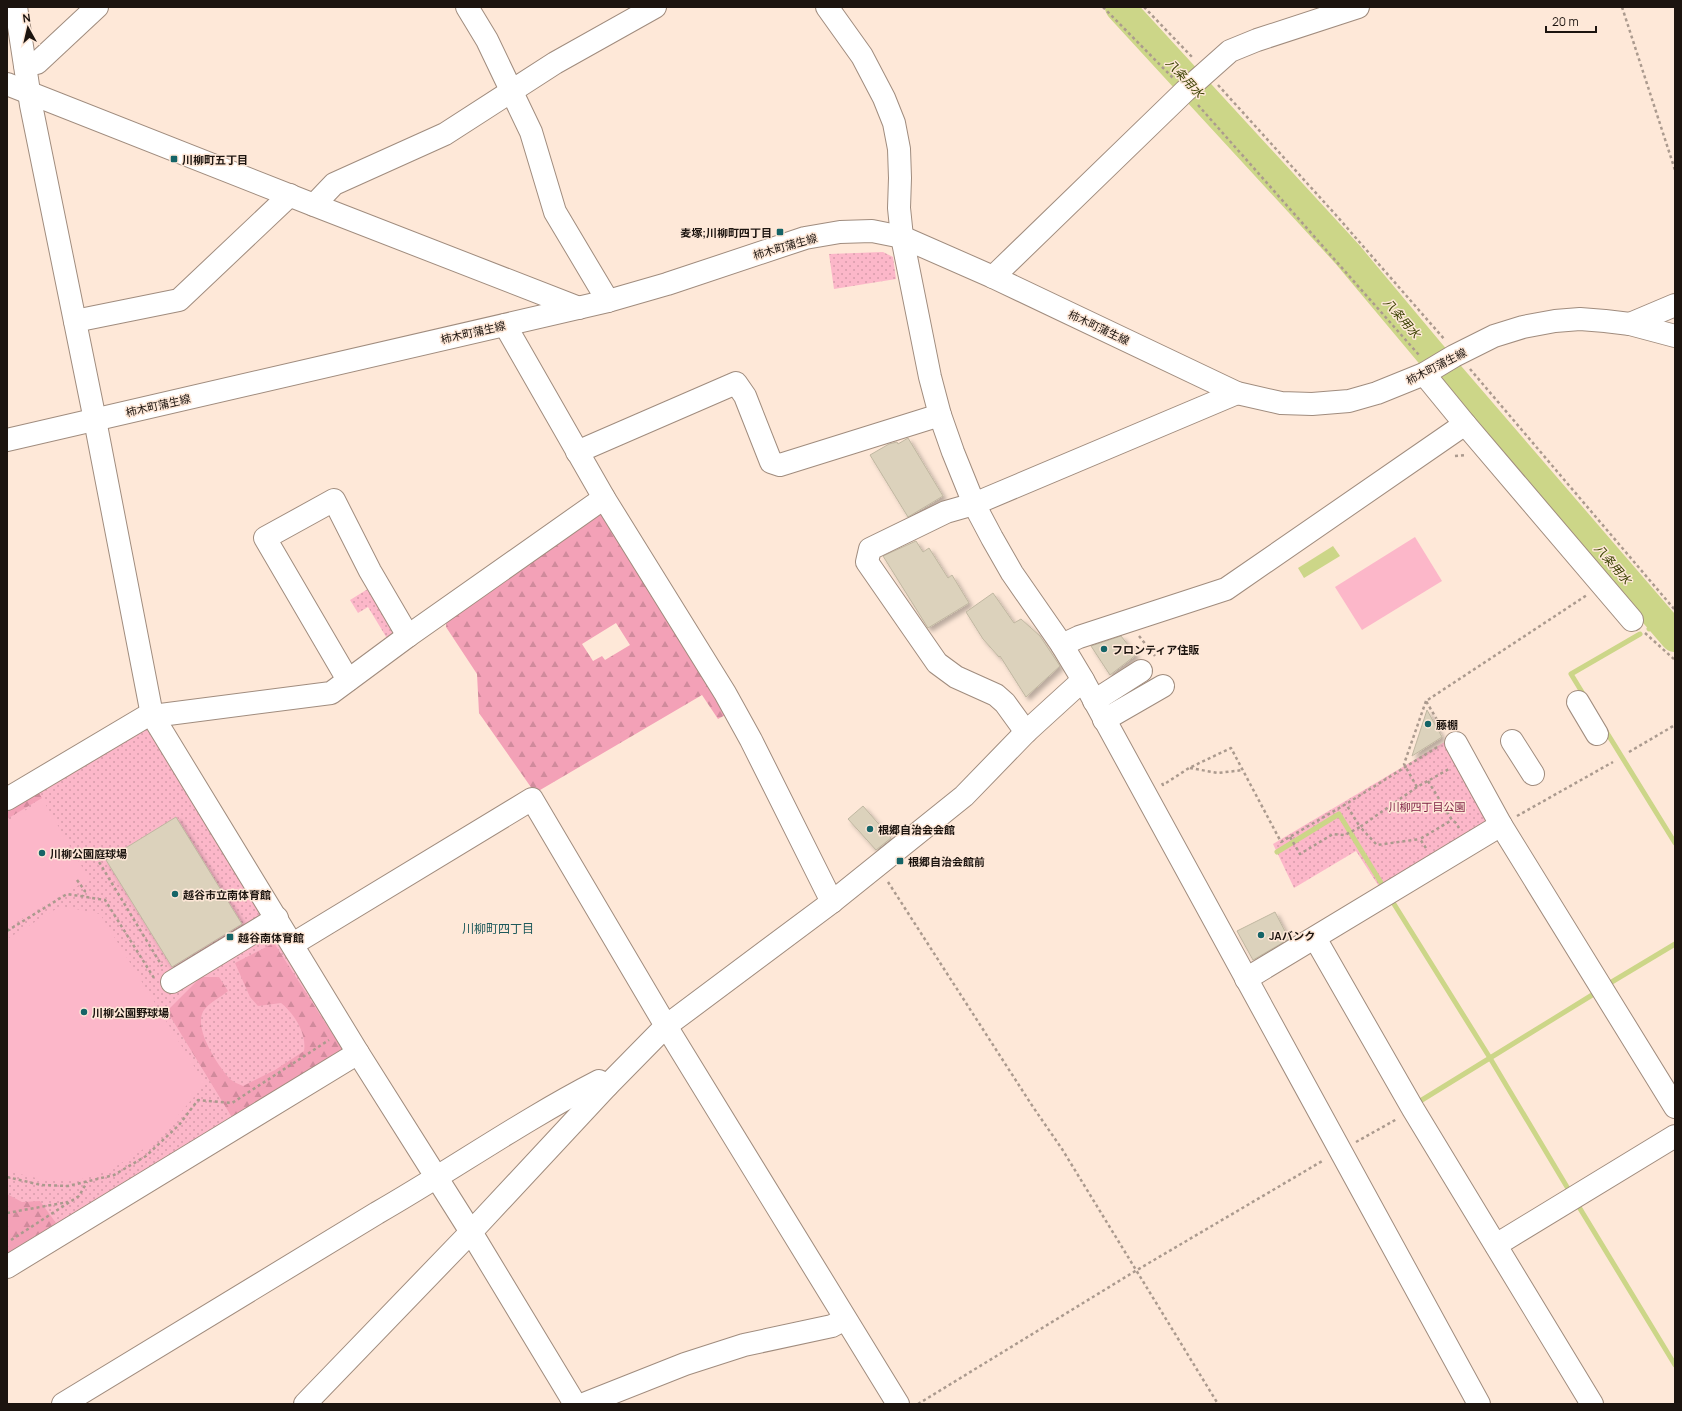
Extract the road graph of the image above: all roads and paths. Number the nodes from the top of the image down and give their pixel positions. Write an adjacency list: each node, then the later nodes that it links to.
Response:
1 (16, 7): 10 (street)
2 (97, 7): 10 (street)
3 (467, 7): 13 (street)
4 (655, 7): 13 (street)
5 (827, 7): 18 (street)
6 (1103, 7): 11 (path)
7 (1144, 7): 11 (path)
8 (1358, 7): 11 (street)
9 (1622, 7): 15 (path)
10 (25, 65): 14 (street)
11 (1196, 82): 19 (street); 27 (path); 28 (path)
12 (7, 84): 14 (street)
13 (511, 90): 17 (street); 20 (street)
14 (29, 92): 16 (street); 23 (street)
15 (1675, 170)
16 (290, 196): 17 (street); 23 (street)
17 (314, 205): 22 (street)
18 (902, 237): 19 (street, 柿木町蒲生線); 20 (street, 柿木町蒲生線); 30 (street)
19 (992, 277): 29 (street, 柿木町蒲生線)
20 (608, 301): 22 (street, 柿木町蒲生線)
21 (1675, 305): 24 (street)
22 (578, 308): 25 (street, 柿木町蒲生線)
23 (75, 321): 31 (street)
24 (1630, 324): 26 (street, 柿木町蒲生線); 27 (street, 柿木町蒲生線)
25 (505, 325): 31 (street, 柿木町蒲生線); 34 (street)
26 (1675, 336)
27 (1456, 355): 28 (street, 柿木町蒲生線); 38 (path)
28 (1428, 372): 29 (street, 柿木町蒲生線); 32 (street)
29 (1237, 393): 36 (street)
30 (940, 415): 34 (street); 36 (street)
31 (96, 420): 33 (street, 柿木町蒲生線); 51 (street)
32 (1465, 424): 39 (street); 42 (street)
33 (7, 440)
34 (577, 452): 35 (street)
35 (604, 498): 41 (street); 80 (street)
36 (974, 504): 42 (street); 54 (street)
37 (1587, 595): 49 (path)
38 (1675, 610)
39 (1624, 618): 43 (path)
40 (1134, 631): 44 (path)
41 (408, 636): 45 (street); 45 (street)
42 (1062, 645): 46 (street)
43 (1675, 660)
44 (1149, 665): 48 (street)
45 (348, 680): 51 (street)
46 (1083, 680): 48 (street); 54 (street)
47 (1163, 686): 52 (street)
48 (1094, 701): 52 (street)
49 (1426, 701): 57 (path); 60 (path)
50 (1578, 702): 55 (street)
51 (152, 715): 67 (street); 81 (street)
52 (1104, 720): 85 (street)
53 (1675, 725): 58 (path)
54 (1026, 732): 77 (street)
55 (1597, 734)
56 (1512, 741): 63 (street)
57 (1455, 746): 60 (path); 65 (path); 70 (street)
58 (1629, 752)
59 (1613, 762): 70 (path)
60 (1405, 766): 66 (path); 68 (path)
61 (1189, 768): 62 (path); 62 (path); 64 (path)
62 (1243, 770): 72 (path)
63 (1533, 774)
64 (1159, 778)
65 (1428, 781): 66 (path); 69 (path)
66 (1417, 787): 71 (path)
67 (7, 799)
68 (1346, 804): 71 (path); 72 (path)
69 (1452, 820): 73 (path); 74 (path)
70 (1501, 825): 74 (street); 91 (street)
71 (1360, 827): 72 (path); 73 (path)
72 (1290, 838)
73 (1420, 839): 76 (path)
74 (1469, 844): 76 (street)
75 (96, 857): 86 (path)
76 (1436, 865): 83 (street)
77 (878, 866): 80 (street); 104 (path)
78 (77, 880): 79 (path)
79 (84, 896): 82 (path); 86 (path)
80 (832, 902): 87 (street)
81 (277, 918): 84 (street); 86 (street)
82 (7, 931)
83 (1315, 938): 85 (street); 92 (street)
84 (293, 944): 87 (street); 88 (street)
85 (1246, 979): 94 (street)
86 (163, 980)
87 (666, 1026): 90 (street); 105 (street)
88 (345, 1030): 89 (street); 97 (path)
89 (358, 1053): 96 (street); 103 (street)
90 (607, 1086): 96 (street); 100 (street)
91 (1675, 1107)
92 (1413, 1109): 94 (path); 102 (street)
93 (1675, 1136): 102 (street)
94 (1341, 1150): 104 (path); 113 (street)
95 (7, 1177): 97 (path)
96 (436, 1177): 100 (street); 106 (street)
97 (88, 1181): 98 (path)
98 (70, 1201): 99 (path); 101 (path)
99 (7, 1213)
100 (471, 1232): 107 (street); 108 (street)
101 (7, 1242)
102 (1496, 1245): 114 (street)
103 (7, 1267)
104 (1136, 1270): 111 (path); 112 (path)
105 (845, 1319): 109 (street); 110 (street)
106 (63, 1404)
107 (305, 1404)
108 (574, 1404)
109 (584, 1404)
110 (898, 1404)
111 (918, 1404)
112 (1218, 1404)
113 (1479, 1404)
114 (1592, 1404)

